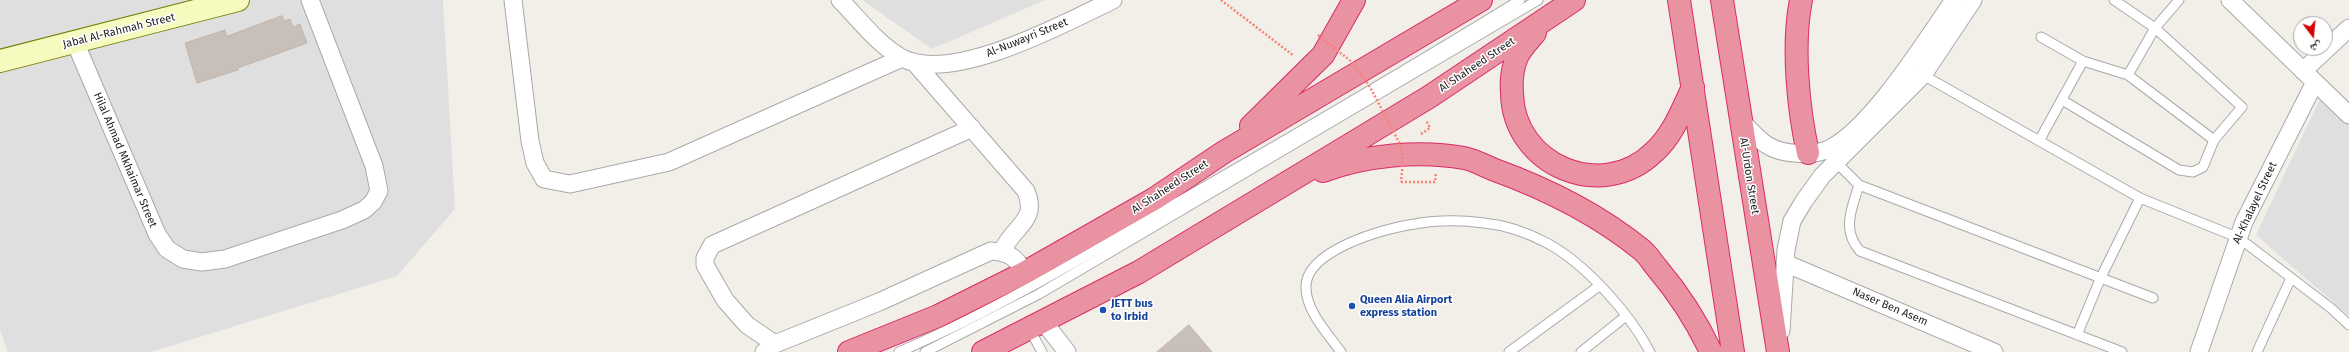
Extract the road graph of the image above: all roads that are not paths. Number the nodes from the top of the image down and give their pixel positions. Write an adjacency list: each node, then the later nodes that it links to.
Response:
1 (238, 0): 22 (street, Jabal Al-Rahmah Street)
2 (310, 0): 22 (street, Hilal Ahmad Mkhaimar Street)
3 (513, 0): 23 (street)
4 (840, 0): 23 (street)
5 (1114, 0): 23 (street, Al-Nuwayri Street)
6 (1354, 0): 36 (highway)
7 (1481, 0): 36 (highway, Al Shaheed Street)
8 (1520, 0): 57 (lane)
9 (1538, 0): 58 (lane)
10 (1574, 0): 29 (highway); 41 (highway, Al Shaheed Street)
11 (1679, 0): 29 (highway)
12 (1722, 0): 32 (highway, Al-Urdon Street)
13 (1801, 0): 37 (highway)
14 (1954, 0): 37 (street)
15 (1973, 0): 26 (street)
16 (2114, 0): 19 (lane)
17 (2179, 0): 19 (lane)
18 (2230, 0): 28 (street)
19 (2155, 28): 27 (lane); 34 (lane)
20 (2349, 28): 28 (street, Al-Khalayel Street)
21 (2041, 36): 25 (lane)
22 (75, 42): 24 (street, Jabal Al-Rahmah Street)
23 (908, 60): 33 (street)
24 (0, 61)
25 (2083, 61): 27 (lane); 30 (lane)
26 (1923, 75): 35 (lane); 38 (street)
27 (2128, 75): 34 (lane)
28 (2309, 76): 31 (street); 43 (street, Al-Khalayel Street)
29 (1693, 87): 67 (highway)
30 (2062, 100): 34 (lane); 35 (lane)
31 (2349, 115)
32 (1740, 120): 37 (street); 68 (highway, Al-Urdon Street)
33 (972, 128): 44 (street); 55 (street)
34 (2214, 140)
35 (2039, 141): 42 (lane)
36 (1224, 152): 46 (highway, Al Shaheed Street)
37 (1808, 153): 39 (street)
38 (1837, 163): 39 (street); 40 (lane)
39 (1822, 176): 45 (street)
40 (1859, 185): 47 (lane); 54 (lane)
41 (1265, 196): 52 (highway, Al Shaheed Street); 66 (highway)
42 (2140, 198): 43 (lane); 47 (lane)
43 (2239, 238): 48 (lane); 71 (street, Al-Khalayel Street)
44 (1002, 252): 46 (street); 55 (street)
45 (1785, 263): 68 (street); 69 (street, Naser Ben Asem)
46 (1024, 273): 56 (highway, Al Shaheed Street)
47 (2101, 276): 50 (lane); 54 (lane)
48 (2291, 278): 53 (lane); 72 (lane)
49 (1599, 286): 51 (lane); 62 (lane); 63 (lane)
50 (2153, 298)
51 (1626, 316): 64 (lane); 65 (lane)
52 (1036, 325): 59 (highway, Al Shaheed Street); 60 (lane); 61 (street)
53 (2349, 325)
54 (2077, 335): 70 (lane)
55 (769, 348)
56 (849, 352)
57 (899, 352)
58 (925, 352)
59 (983, 352)
60 (1042, 352)
61 (1067, 352)
62 (1341, 352)
63 (1509, 352)
64 (1581, 352)
65 (1650, 352)
66 (1711, 352)
67 (1733, 352)
68 (1779, 352)
69 (1994, 352)
70 (2122, 352)
71 (2199, 352)
72 (2257, 352)

